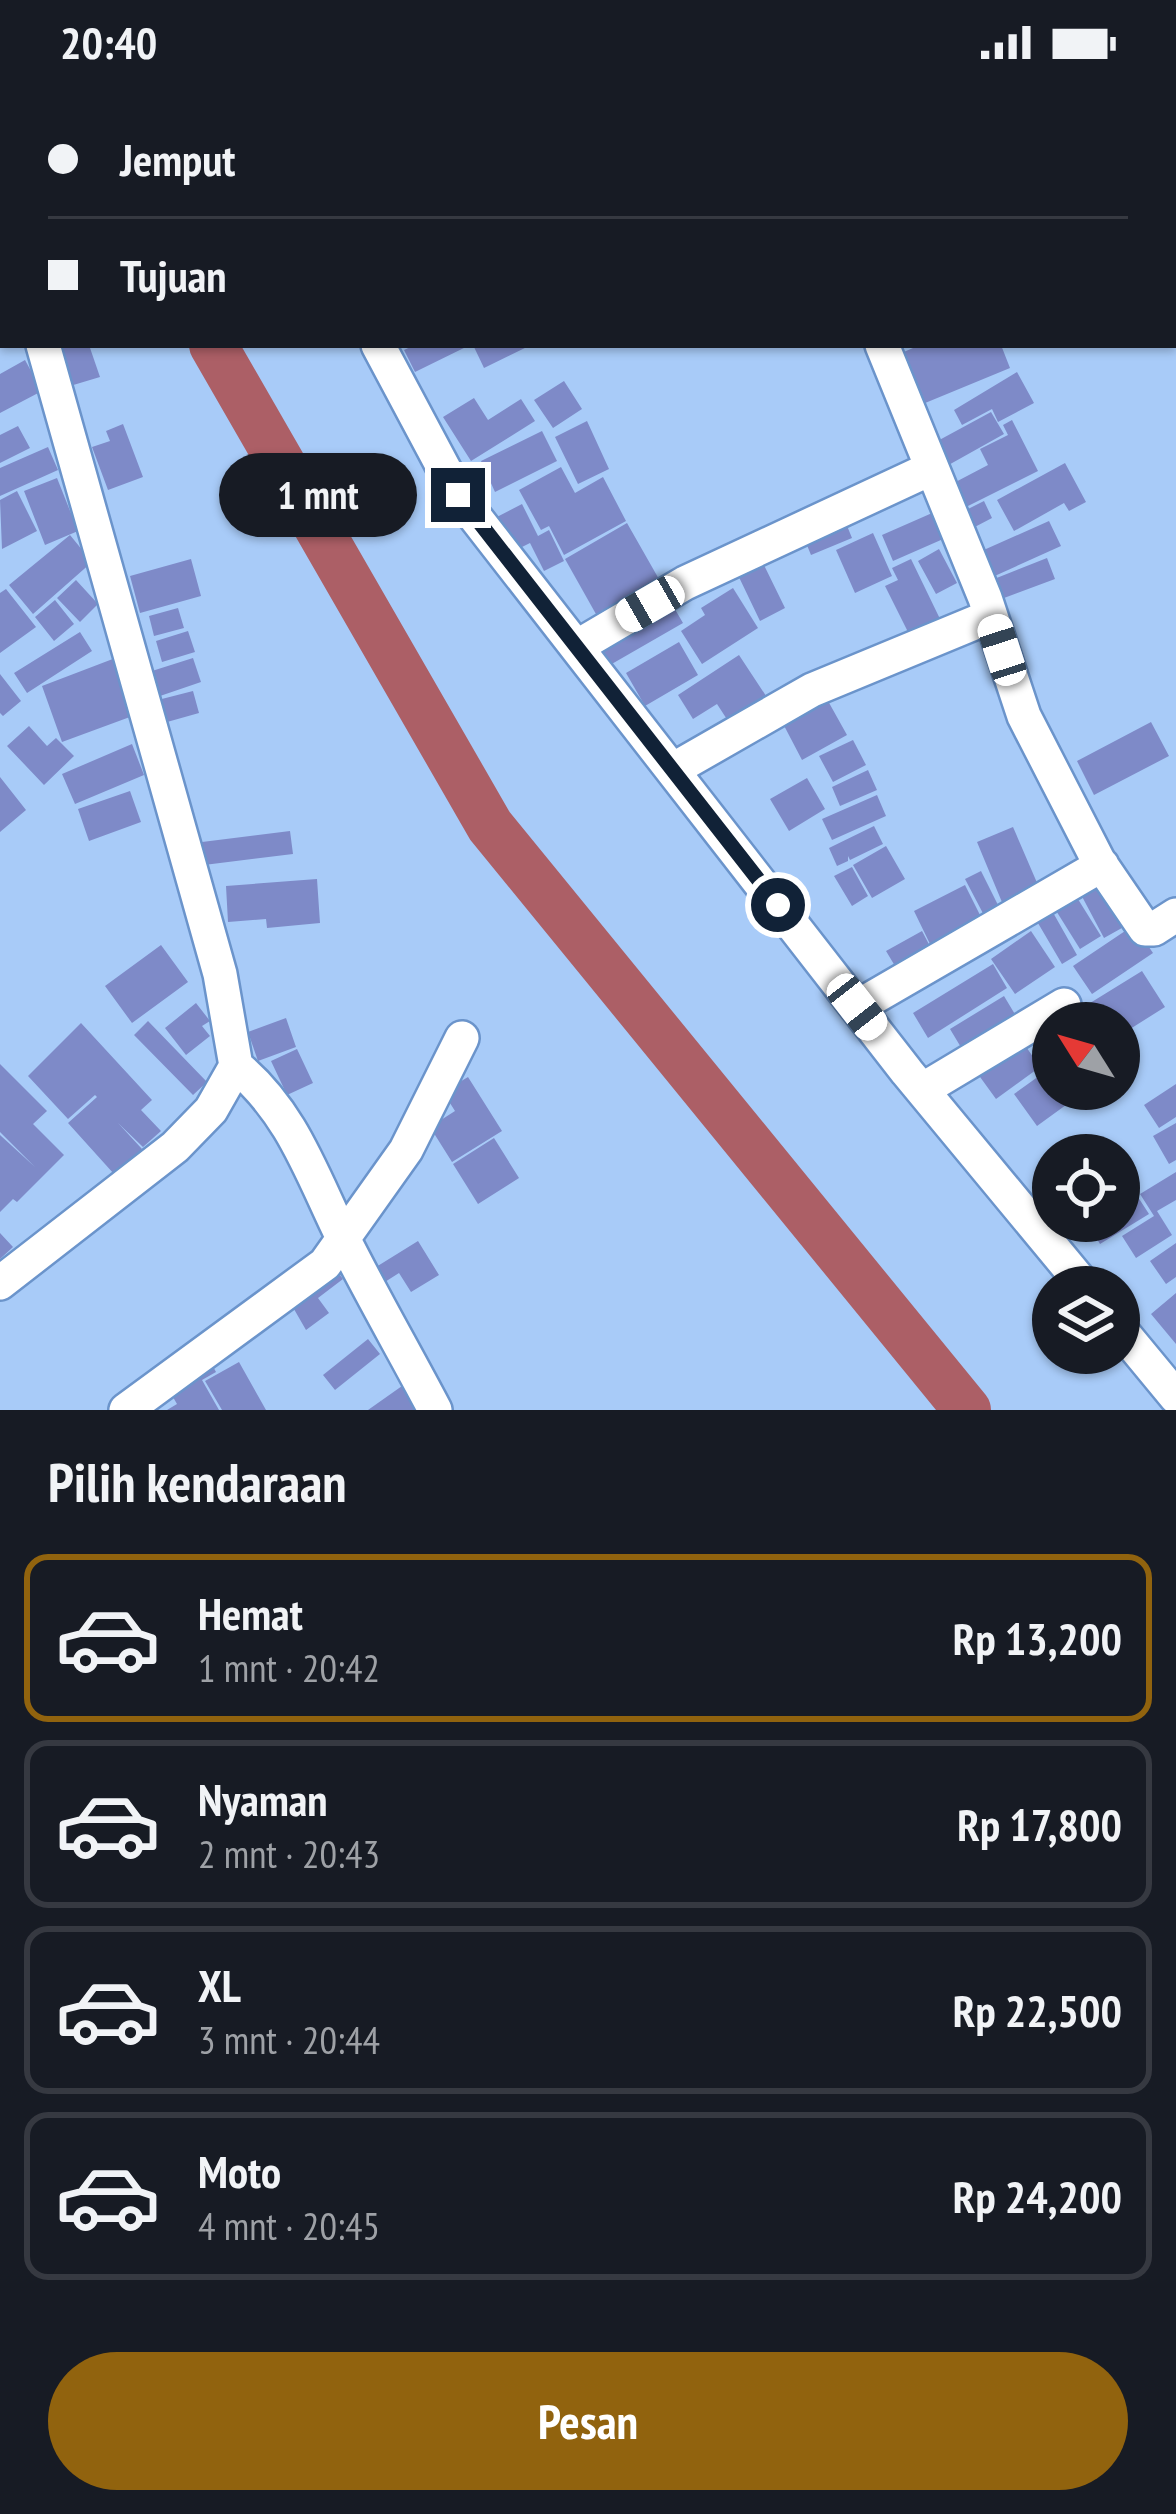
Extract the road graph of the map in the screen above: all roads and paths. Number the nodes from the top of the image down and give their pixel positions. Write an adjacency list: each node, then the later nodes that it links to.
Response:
1 (44, 348): 13 (street)
2 (381, 348): 6 (street)
3 (883, 348): 4 (street)
4 (932, 468): 5 (street); 6 (street)
5 (991, 616): 7 (street); 8 (street)
6 (578, 646): 7 (street)
7 (674, 769): 10 (street)
8 (1102, 865): 9 (street); 10 (street)
9 (1176, 915)
10 (857, 1007): 14 (street)
11 (1032, 1024): 14 (street)
12 (462, 1038): 15 (street)
13 (236, 1066): 15 (street); 17 (street)
14 (922, 1090): 16 (street)
15 (344, 1239): 20 (street); 21 (street)
16 (1068, 1266)
17 (0, 1283)
18 (1140, 1353): 19 (street)
19 (1176, 1396)
20 (126, 1410)
21 (435, 1410)

